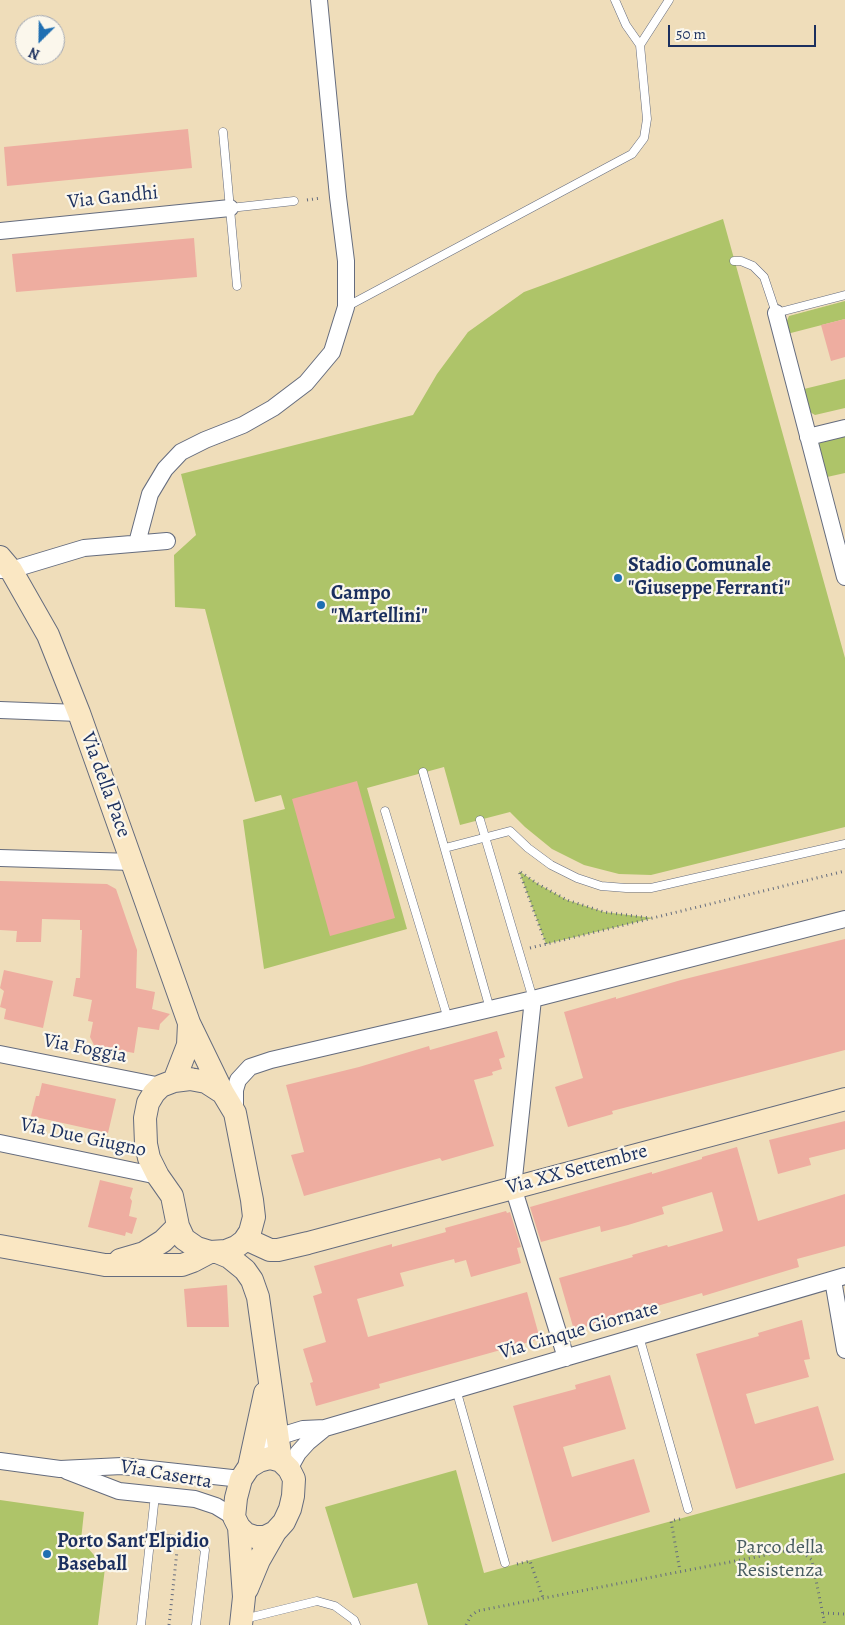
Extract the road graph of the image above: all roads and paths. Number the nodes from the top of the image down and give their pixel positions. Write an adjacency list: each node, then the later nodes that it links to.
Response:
1 (319, 0): 6 (street)
2 (615, 0): 4 (lane)
3 (669, 0): 4 (lane)
4 (640, 45): 13 (lane)
5 (223, 132): 8 (lane)
6 (338, 197): 7 (path); 13 (street)
7 (294, 201): 8 (lane, Via Gandhi)
8 (230, 208): 9 (street, Via Gandhi); 11 (lane)
9 (0, 231)
10 (734, 261): 14 (lane)
11 (237, 286)
12 (845, 295): 14 (lane)
13 (346, 307): 18 (street)
14 (776, 313): 16 (street)
15 (845, 428): 16 (street)
16 (808, 437): 20 (street)
17 (168, 541): 18 (street)
18 (137, 543): 19 (street)
19 (4, 566): 22 (main road, Via della Pace)
20 (844, 572)
21 (0, 710): 22 (street)
22 (79, 713): 30 (main road, Via della Pace)
23 (423, 772): 28 (lane)
24 (385, 810): 36 (lane)
25 (480, 820): 26 (lane)
26 (485, 837): 27 (lane); 28 (lane); 34 (lane)
27 (845, 844)
28 (445, 848): 35 (lane)
29 (0, 858): 30 (street)
30 (133, 862): 37 (main road, Via della Pace)
31 (845, 871): 32 (path)
32 (653, 918): 32 (path)
33 (845, 920): 34 (street)
34 (533, 999): 35 (street); 45 (street)
35 (490, 1009): 36 (street)
36 (448, 1019): 42 (street)
37 (189, 1023): 39 (main road, Via della Pace); 40 (main road, Via della Pace)
38 (0, 1054): 39 (street, Via Foggia)
39 (167, 1083): 40 (main road); 44 (main road, Via della Pace)
40 (223, 1093): 42 (main road, Via della Pace)
41 (845, 1099): 45 (main road, Via XX Settembre)
42 (235, 1113): 46 (main road, Via della Pace)
43 (0, 1143): 44 (street, Via Due Giugno)
44 (158, 1176): 47 (main road, Via della Pace)
45 (513, 1187): 49 (main road, Via XX Settembre); 58 (street)
46 (252, 1200): 48 (main road); 49 (main road, Via XX Settembre)
47 (178, 1226): 52 (main road); 53 (main road)
48 (245, 1240): 51 (main road, Via XX Settembre); 52 (main road); 55 (main road)
49 (308, 1243): 51 (main road, Via XX Settembre)
50 (0, 1246): 53 (main road)
51 (278, 1250): 55 (main road)
52 (214, 1252): 53 (main road); 55 (main road)
53 (105, 1265)
54 (839, 1278): 56 (street, Via Cinque Giornate); 57 (street)
55 (259, 1286): 59 (main road)
56 (639, 1336): 58 (street, Via Cinque Giornate); 68 (lane)
57 (845, 1350)
58 (566, 1358): 60 (street, Via Cinque Giornate)
59 (269, 1375): 62 (main road); 66 (main road)
60 (456, 1390): 61 (street, Via Cinque Giornate); 73 (lane)
61 (325, 1428): 62 (street, Via Cinque Giornate); 64 (street, Via Cinque Giornate)
62 (277, 1437): 64 (main road); 66 (street)
63 (0, 1461): 65 (street, Via Caserta)
64 (285, 1465): 66 (main road); 70 (main road)
65 (60, 1469): 66 (street, Via Caserta); 67 (street, Via Caserta)
66 (250, 1469): 69 (main road)
67 (155, 1495): 69 (street, Via Caserta); 71 (lane)
68 (688, 1509): 74 (path)
69 (236, 1522): 70 (main road); 75 (main road)
70 (275, 1532): 75 (main road)
71 (151, 1537): 72 (lane); 80 (lane)
72 (178, 1540): 81 (path); 82 (lane)
73 (505, 1563): 76 (path)
74 (680, 1571): 76 (path); 77 (path)
75 (244, 1597): 79 (main road)
76 (543, 1598): 84 (path)
77 (823, 1612): 78 (path); 85 (path)
78 (845, 1614)
79 (241, 1622): 83 (lane)
80 (141, 1625)
81 (169, 1625)
82 (196, 1625)
83 (356, 1625)
84 (466, 1625)
85 (825, 1625)

